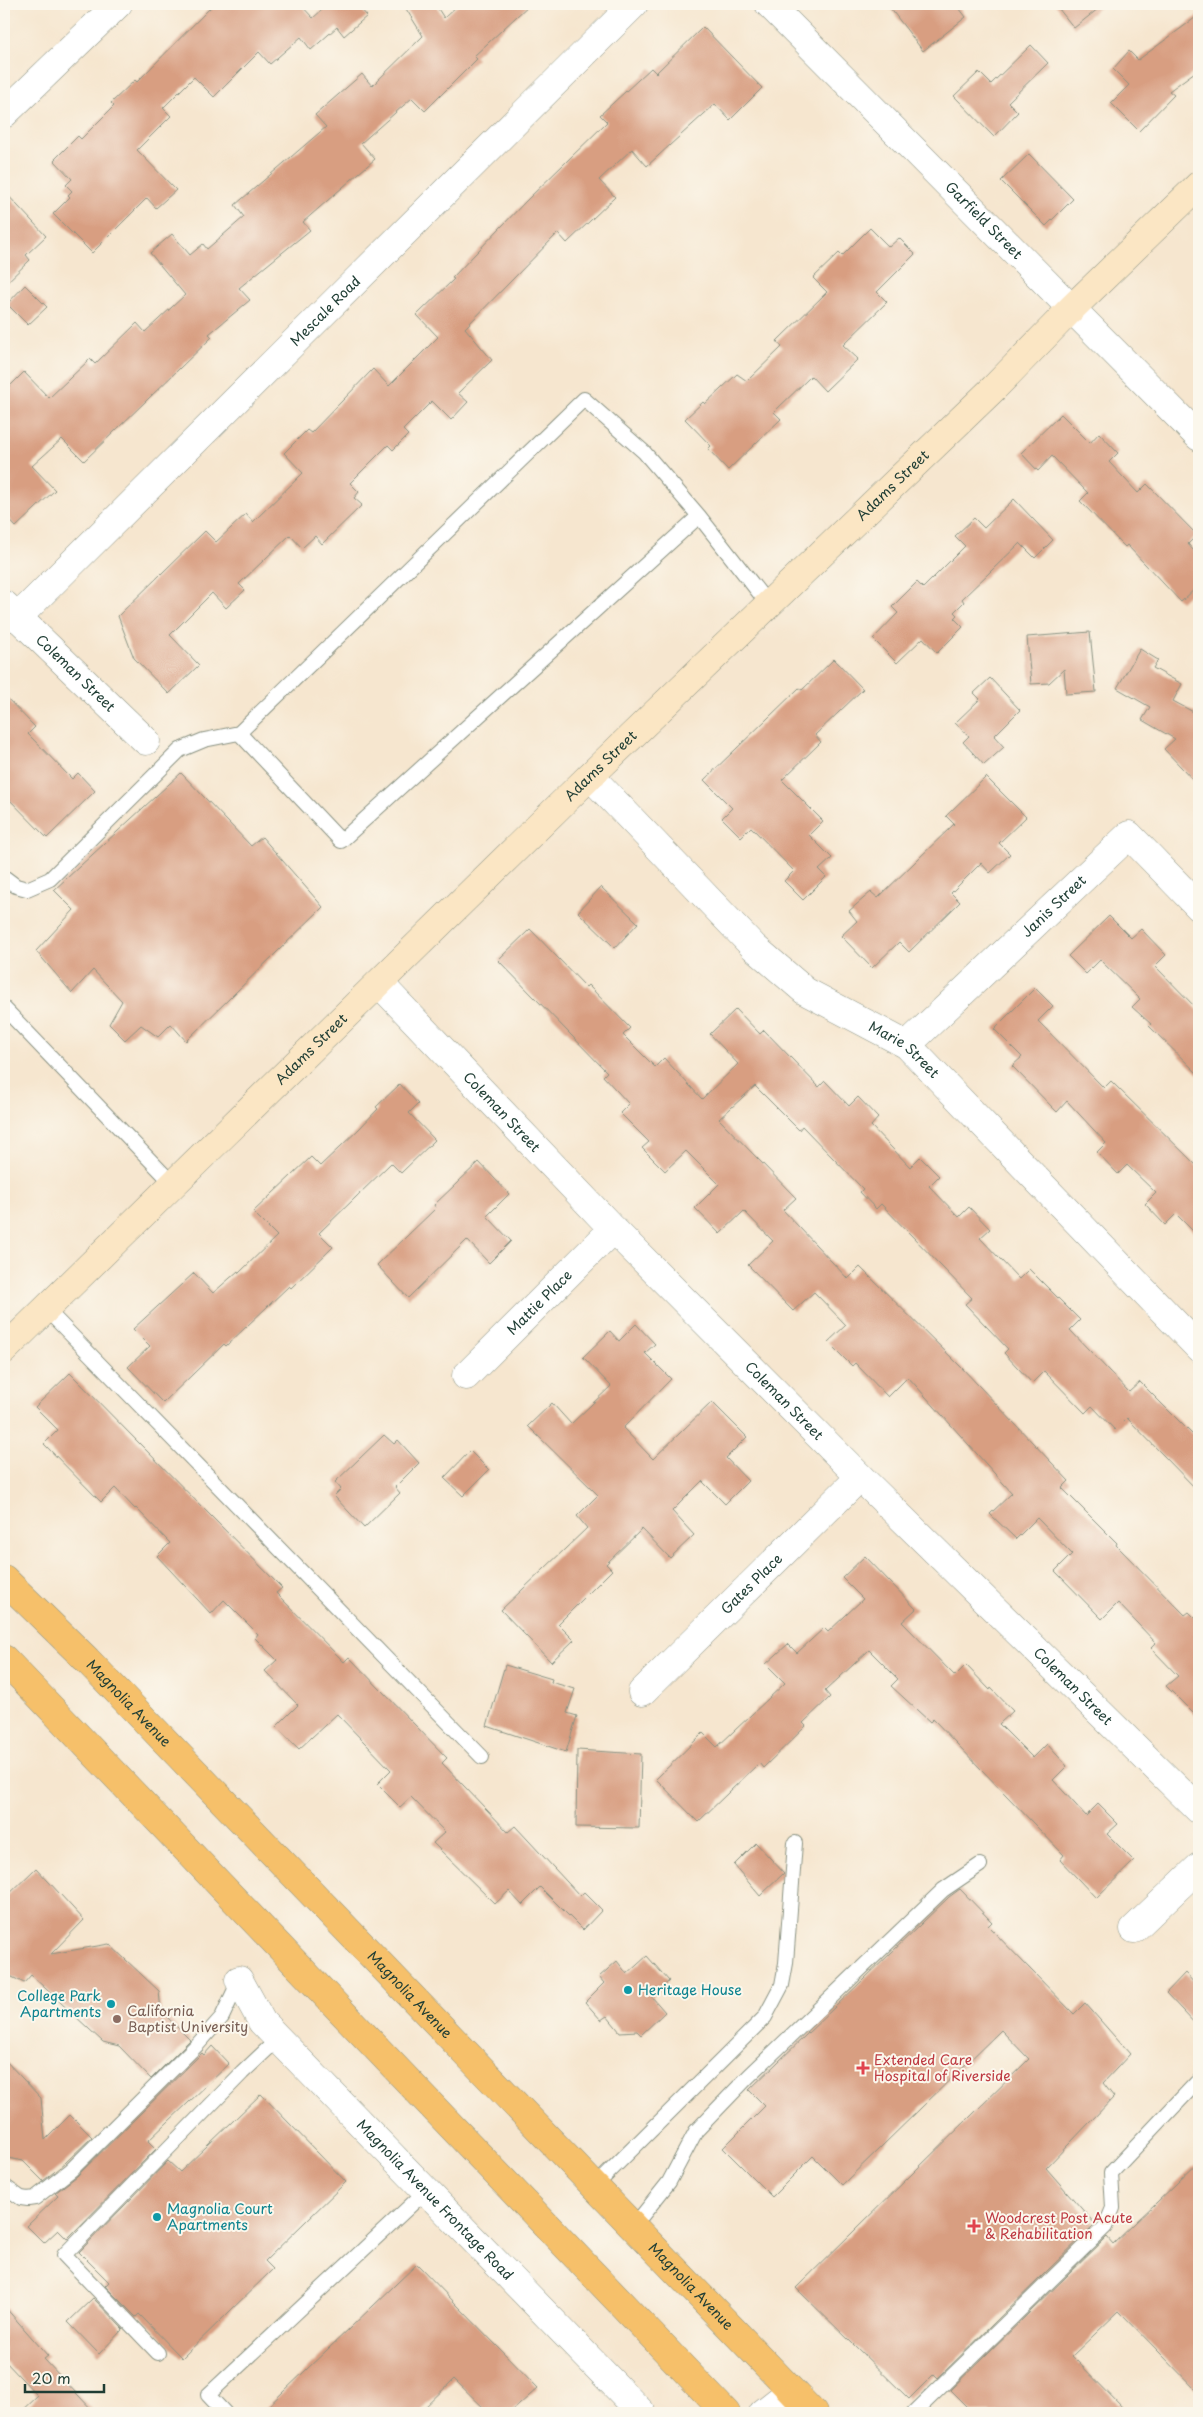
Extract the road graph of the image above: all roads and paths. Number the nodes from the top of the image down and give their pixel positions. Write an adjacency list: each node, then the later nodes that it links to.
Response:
1 (118, 4): 4 (street)
2 (634, 4): 10 (street, Mescale Road)
3 (769, 4): 6 (street, Garfield Street)
4 (4, 114)
5 (1199, 185): 6 (main road, Adams Street)
6 (1072, 308): 7 (street, Garfield Street); 9 (main road, Adams Street)
7 (1199, 437)
8 (699, 516): 9 (lane); 11 (lane); 11 (lane)
9 (768, 604): 13 (main road, Adams Street)
10 (10, 611): 12 (street, Coleman Street)
11 (239, 733): 14 (lane)
12 (146, 741)
13 (590, 776): 16 (main road, Adams Street); 18 (street, Marie Street)
14 (4, 877)
15 (1199, 907): 18 (street, Janis Street)
16 (379, 983): 19 (main road, Adams Street); 20 (street, Coleman Street)
17 (4, 1008): 19 (lane)
18 (907, 1044): 22 (street, Marie Street)
19 (173, 1184): 21 (main road, Adams Street)
20 (613, 1229): 24 (street, Mattie Place); 25 (street, Coleman Street)
21 (45, 1308): 23 (main road, Adams Street); 29 (lane)
22 (1199, 1348)
23 (4, 1350)
24 (466, 1376)
25 (860, 1478): 28 (street, Gates Place); 30 (street, Coleman Street)
26 (4, 1579): 39 (main road, Magnolia Avenue)
27 (4, 1659): 46 (main road)
28 (642, 1692)
29 (482, 1757)
30 (1199, 1810)
31 (795, 1843): 39 (lane)
32 (980, 1865): 41 (lane)
33 (1199, 1867): 34 (street)
34 (1134, 1929)
35 (239, 1980): 36 (street, Magnolia Avenue Frontage Road); 38 (lane)
36 (278, 2039): 40 (street, Magnolia Avenue Frontage Road); 42 (lane)
37 (1199, 2080): 49 (lane)
38 (4, 2186)
39 (594, 2187): 41 (main road, Magnolia Avenue)
40 (426, 2191): 44 (lane); 45 (street, Magnolia Avenue Frontage Road)
41 (633, 2227): 43 (main road, Magnolia Avenue)
42 (158, 2353)
43 (790, 2390): 47 (street); 48 (main road, Magnolia Avenue)
44 (225, 2413)
45 (642, 2413)
46 (726, 2413)
47 (763, 2413)
48 (813, 2413)
49 (914, 2413)

